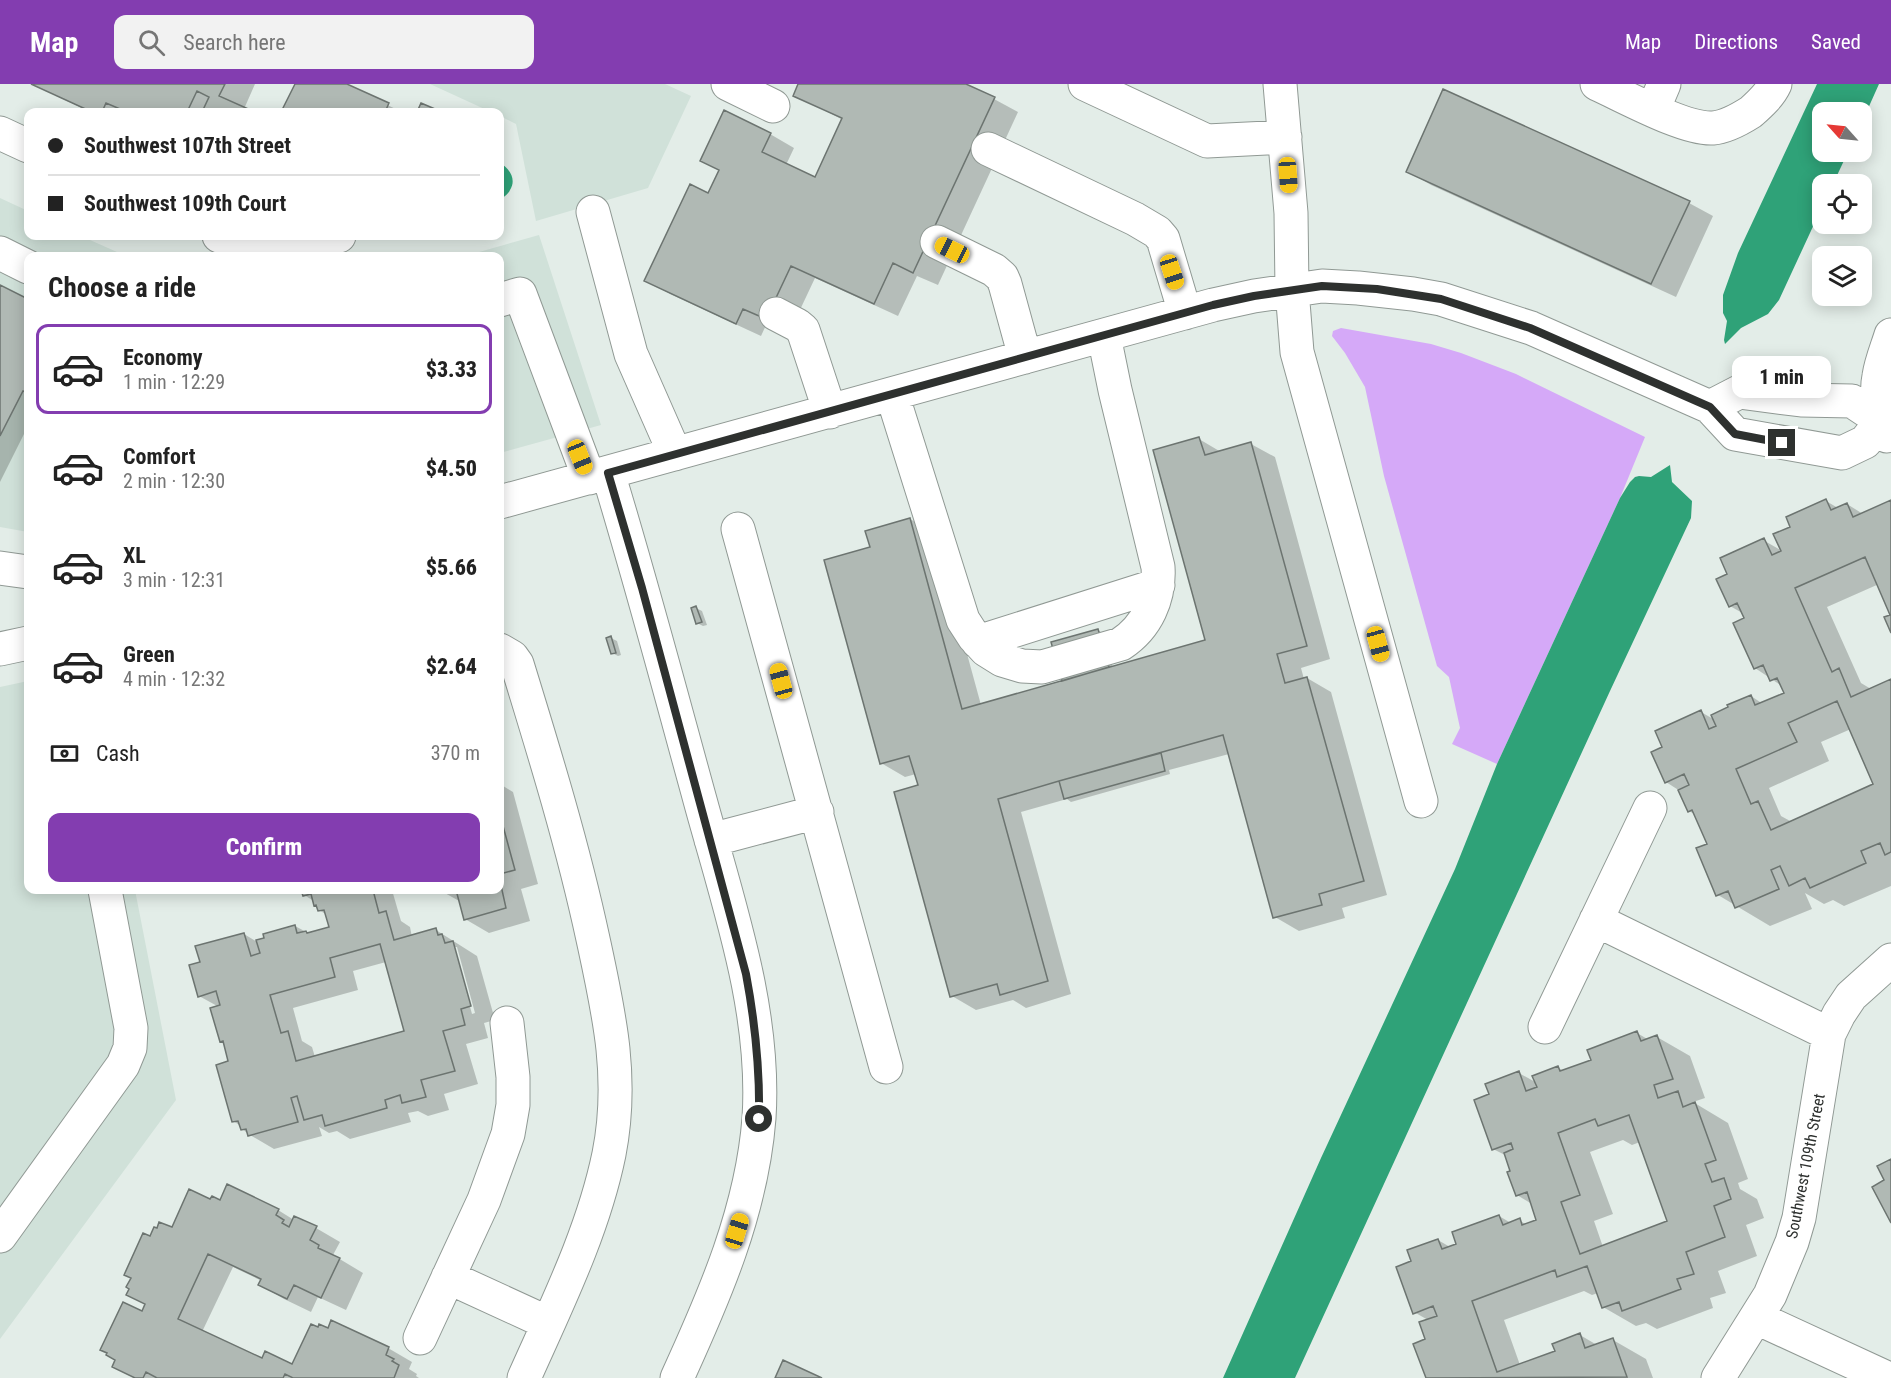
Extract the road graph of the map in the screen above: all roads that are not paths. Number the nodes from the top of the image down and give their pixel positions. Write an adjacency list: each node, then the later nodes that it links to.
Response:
1 (728, 84): 7 (street)
2 (1085, 84): 9 (street)
3 (1280, 84): 9 (street)
4 (1597, 84): 6 (street)
5 (1775, 84): 6 (street)
6 (1658, 97)
7 (773, 106)
8 (0, 133): 10 (street)
9 (1285, 137): 20 (street)
10 (24, 145)
11 (988, 149): 22 (street)
12 (592, 212): 31 (street)
13 (229, 240): 16 (street)
14 (323, 240): 17 (street)
15 (937, 243): 26 (street)
16 (264, 252)
17 (275, 252)
18 (0, 253): 19 (street)
19 (24, 265)
20 (1292, 290): 22 (street); 28 (street); 42 (street)
21 (504, 299): 32 (street)
22 (1185, 313): 25 (street)
23 (776, 314): 29 (street)
24 (1891, 335): 30 (street)
25 (1104, 336): 26 (street); 37 (street)
26 (1025, 357): 27 (street)
27 (892, 394): 29 (street); 38 (street)
28 (1710, 407): 30 (street); 30 (street)
29 (830, 412): 31 (street)
30 (1886, 432)
31 (675, 454): 32 (street)
32 (598, 475): 33 (street); 45 (street)
33 (504, 501)
34 (738, 529): 44 (street)
35 (0, 568): 36 (street)
36 (24, 571)
37 (1158, 585): 38 (street); 38 (street)
38 (978, 642)
39 (24, 644): 40 (street)
40 (0, 649)
41 (504, 652): 56 (street)
42 (1421, 801)
43 (1650, 808): 47 (street)
44 (817, 812): 45 (street); 52 (street)
45 (711, 840): 59 (street)
46 (106, 894): 53 (street)
47 (1596, 920): 50 (street); 51 (street)
48 (1891, 960): 51 (street, Southwest 109th Street)
49 (507, 1023): 54 (street)
50 (1545, 1027)
51 (1828, 1034): 55 (street, Southwest 109th Street)
52 (886, 1067)
53 (0, 1236)
54 (448, 1277): 56 (street); 57 (street)
55 (1757, 1318): 60 (street, Southwest 109th Street); 61 (street)
56 (548, 1323): 58 (street)
57 (420, 1338)
58 (524, 1378)
59 (677, 1378)
60 (1718, 1378)
61 (1887, 1378)

